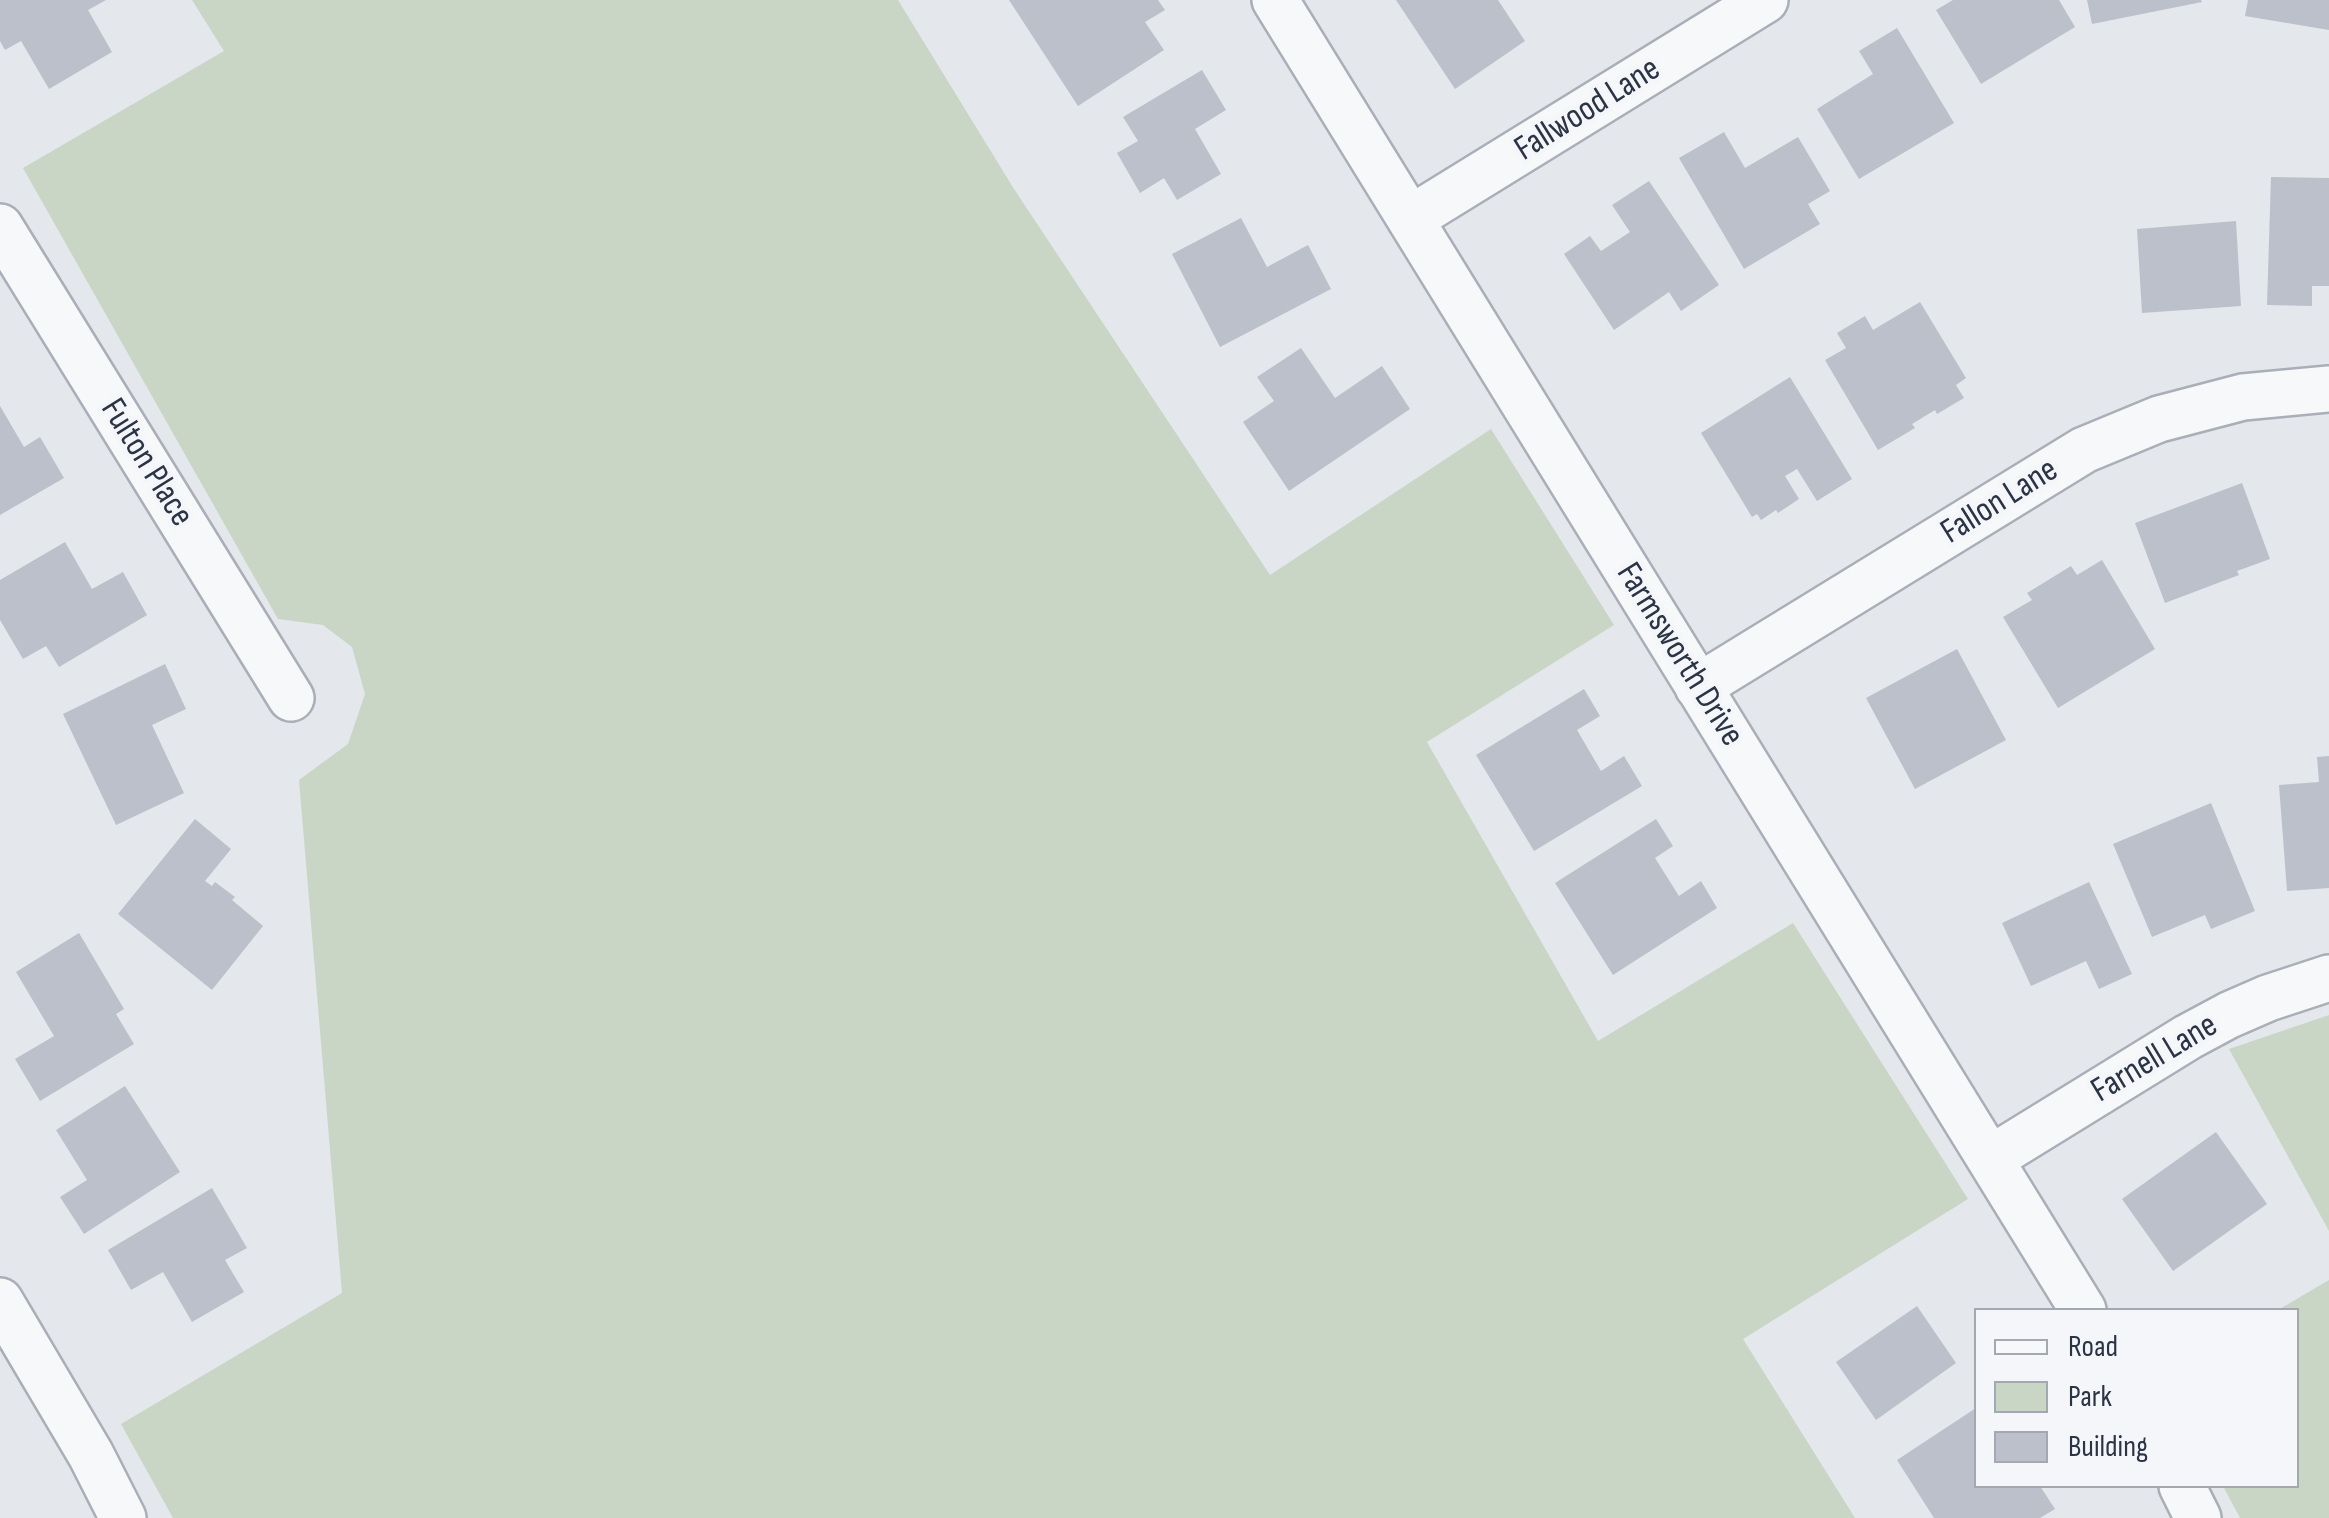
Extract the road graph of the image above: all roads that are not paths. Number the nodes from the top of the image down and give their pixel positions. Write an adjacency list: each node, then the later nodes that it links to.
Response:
1 (1275, 0): 3 (street, Farmsworth Drive)
2 (1766, 0): 3 (street, Fallwood Lane)
3 (1410, 219): 6 (street, Farmsworth Drive)
4 (0, 227): 7 (street, Fulton Place)
5 (2329, 389): 6 (street, Fallon Lane)
6 (1698, 687): 9 (street, Farmsworth Drive)
7 (291, 698)
8 (2329, 978): 9 (street, Farnell Lane)
9 (1990, 1159): 11 (street, Farmsworth Drive)
10 (0, 1301): 13 (street)
11 (2082, 1308)
12 (2183, 1488): 14 (street)
13 (123, 1518)
14 (2198, 1518)

